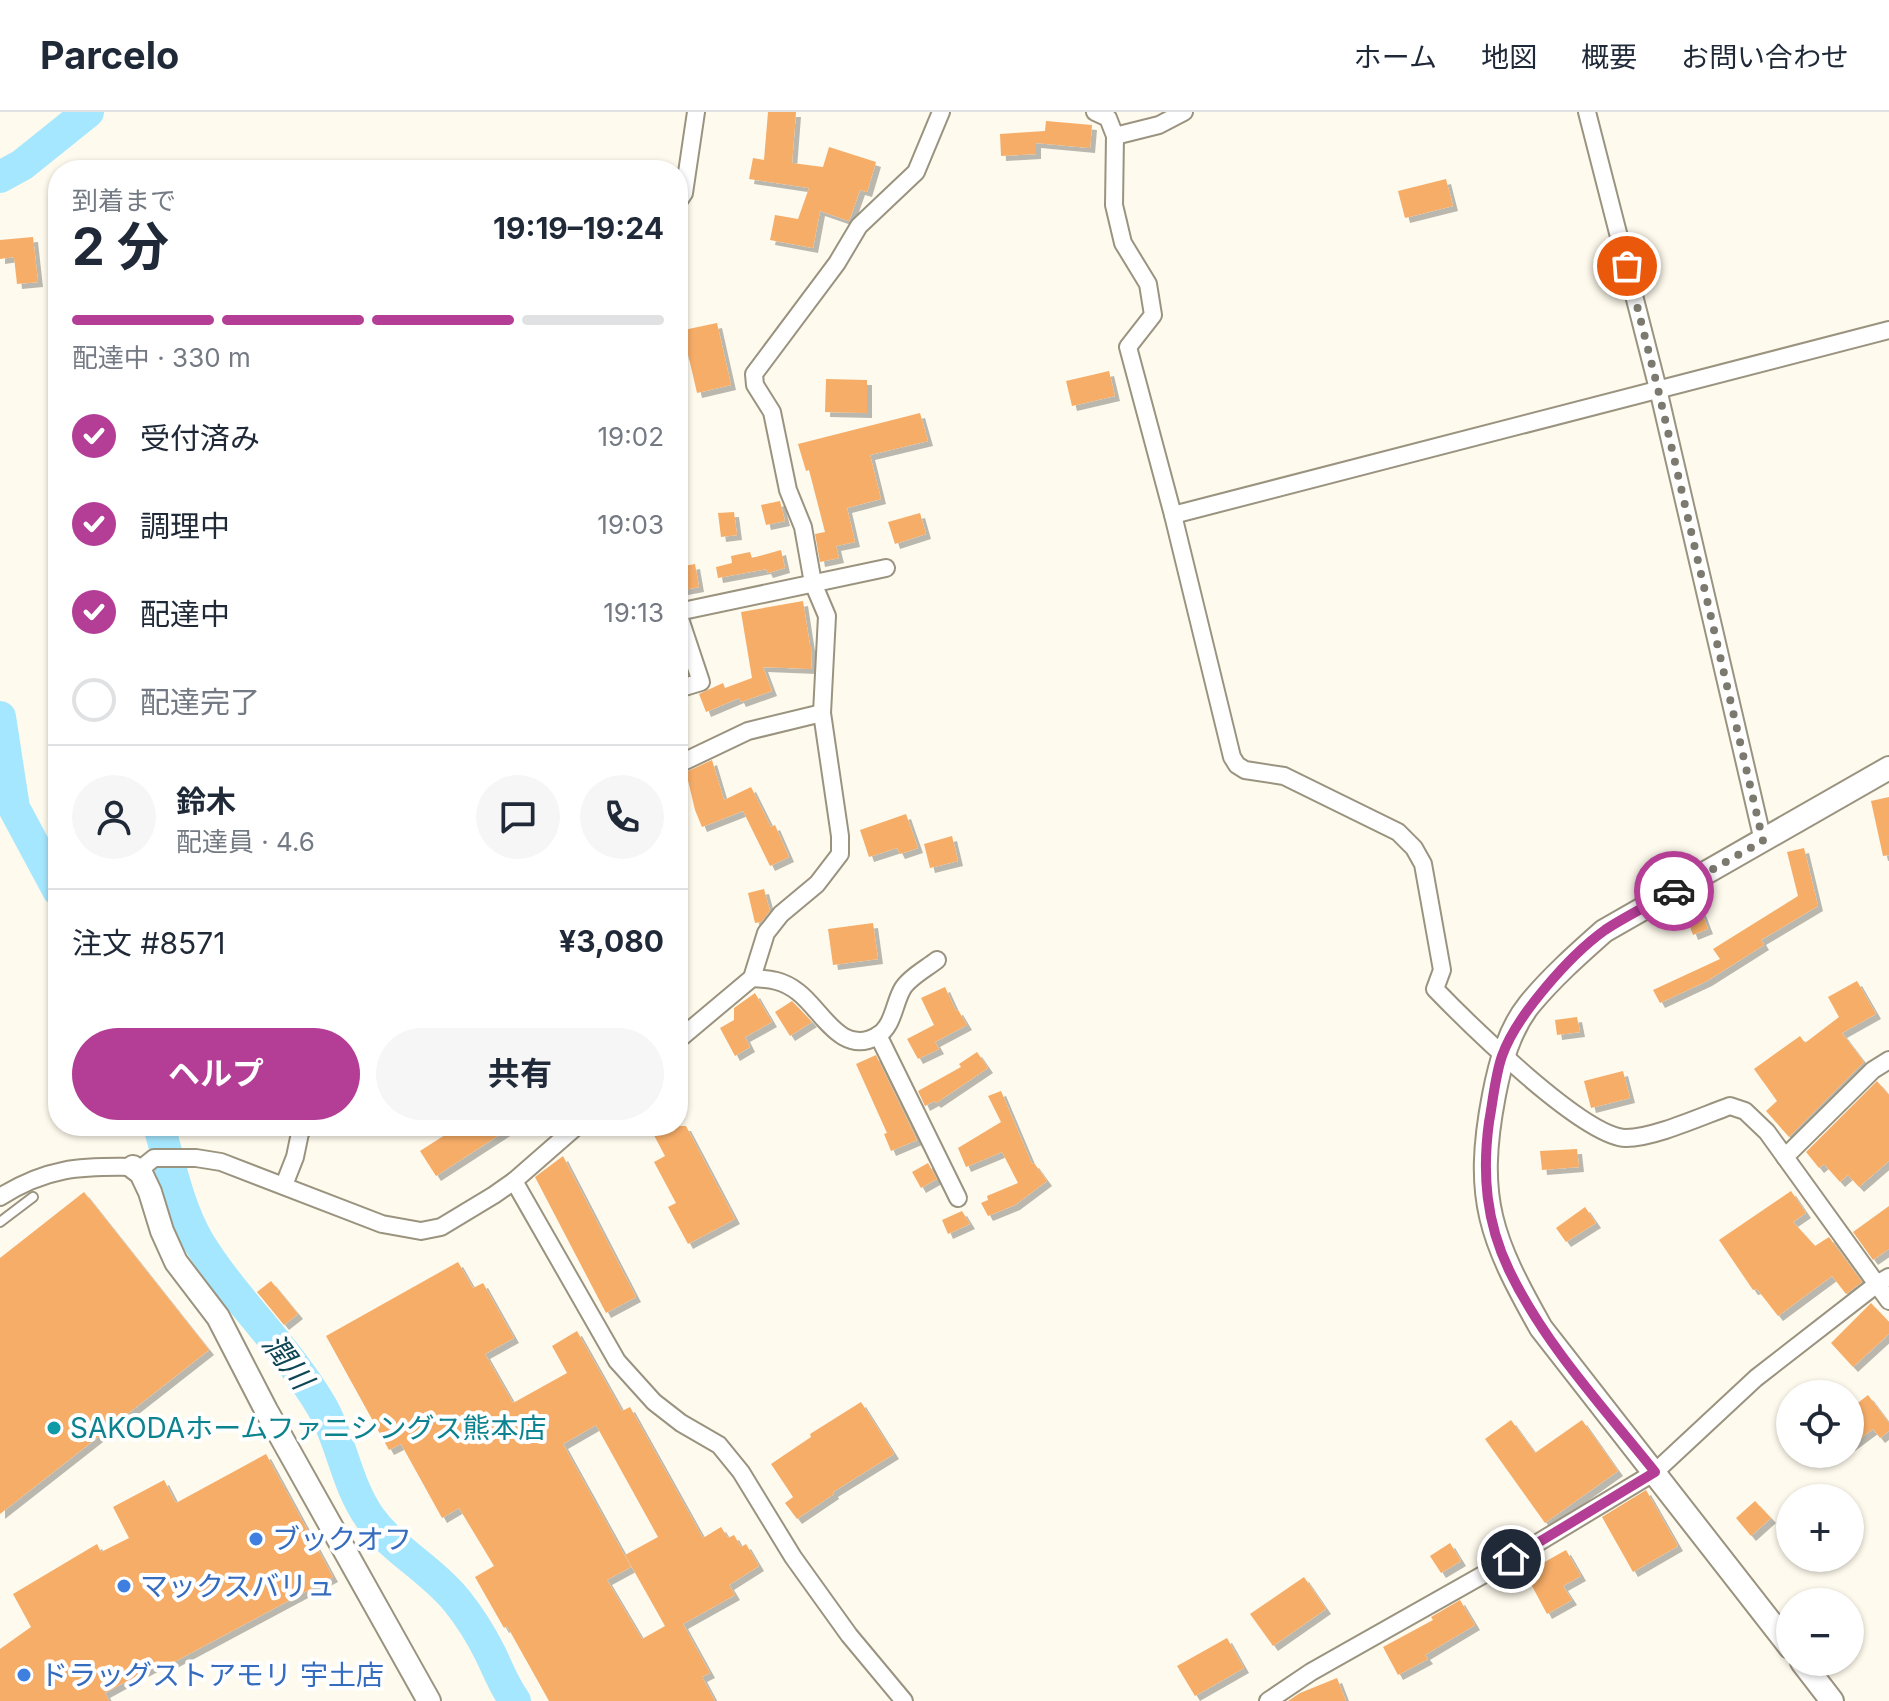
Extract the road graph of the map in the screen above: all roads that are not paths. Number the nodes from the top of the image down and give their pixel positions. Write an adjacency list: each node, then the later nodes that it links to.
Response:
1 (696, 112): 7 (street)
2 (941, 112): 12 (street)
3 (1095, 112): 6 (street)
4 (1184, 112): 6 (street)
5 (1587, 112): 9 (street)
6 (1115, 136): 10 (street)
7 (688, 166)
8 (1889, 330): 9 (street)
9 (1658, 389): 10 (street); 20 (street)
10 (1173, 515): 25 (street)
11 (886, 568): 12 (street)
12 (813, 583): 13 (street); 16 (street)
13 (688, 610)
14 (688, 642): 15 (street)
15 (688, 686)
16 (822, 713): 17 (street); 22 (street)
17 (688, 760)
18 (1889, 768): 19 (street)
19 (1878, 781): 20 (street)
20 (1763, 841): 25 (street)
21 (937, 960): 24 (street)
22 (752, 978): 23 (street); 24 (street)
23 (688, 1032)
24 (878, 1035): 35 (street)
25 (1502, 1056): 29 (street); 39 (street)
26 (1889, 1060): 29 (street)
27 (299, 1136): 32 (street)
28 (566, 1136): 31 (street)
29 (1785, 1157): 37 (street)
30 (141, 1165): 32 (street); 33 (street); 42 (street)
31 (514, 1181): 32 (street); 43 (street)
32 (284, 1185)
33 (0, 1197)
34 (33, 1197): 36 (lane)
35 (958, 1198)
36 (0, 1222)
37 (1883, 1280): 38 (street); 39 (street)
38 (1889, 1301)
39 (1655, 1472): 40 (street); 44 (street)
40 (1776, 1629)
41 (1813, 1676): 45 (street)
42 (429, 1701)
43 (904, 1701)
44 (1268, 1701)
45 (1832, 1701)

